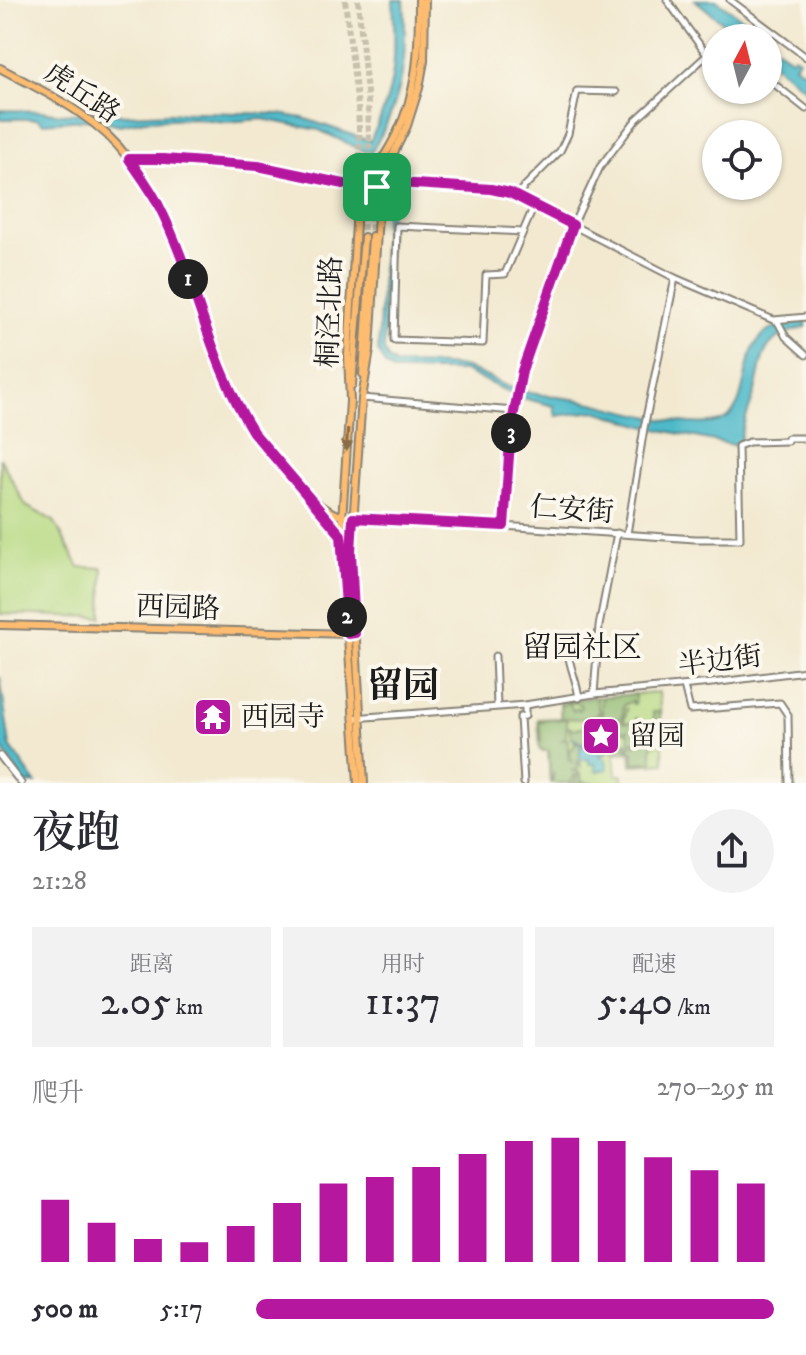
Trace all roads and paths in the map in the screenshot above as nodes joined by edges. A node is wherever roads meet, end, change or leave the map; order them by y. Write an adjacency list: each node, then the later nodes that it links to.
1 (422, 0): 12 (main road, 桐泾北路); 13 (main road, 桐泾北路)
2 (667, 0): 4 (street)
3 (730, 0): 5 (street)
4 (702, 48)
5 (806, 57)
6 (702, 60): 16 (street)
7 (0, 68): 11 (main road, 虎丘路)
8 (782, 90): 10 (street)
9 (616, 92): 14 (street)
10 (806, 109)
11 (129, 159): 13 (street); 26 (main road, 虎丘路)
12 (377, 187): 13 (street); 14 (street); 22 (main road, 桐泾北路)
13 (363, 188): 23 (main road, 桐泾北路)
14 (515, 196): 15 (street)
15 (534, 206): 16 (street); 17 (street)
16 (573, 225): 18 (street); 24 (street)
17 (523, 232): 17 (street)
18 (675, 278): 20 (street); 31 (street)
19 (806, 317): 20 (street)
20 (776, 321): 21 (street)
21 (806, 355)
22 (362, 398): 23 (main road, 桐泾北路); 24 (street); 28 (main road, 桐泾北路)
23 (350, 399): 27 (main road, 桐泾北路, one-way to 27)
24 (514, 411): 29 (street)
25 (806, 438): 31 (street, 仁安街)
26 (304, 492): 27 (main road, 虎丘路); 32 (main road)
27 (341, 518): 28 (main road); 32 (main road, 桐泾北路)
28 (353, 518): 29 (street, 仁安街); 34 (main road, 桐泾北路)
29 (504, 526): 30 (street, 仁安街)
30 (617, 533): 31 (street, 仁安街); 39 (street)
31 (627, 534)
32 (341, 535): 34 (main road, 桐泾北路)
33 (0, 625): 34 (main road, 西园路)
34 (352, 634): 43 (main road, 桐泾北路)
35 (568, 652): 40 (street)
36 (495, 656): 42 (street)
37 (806, 671): 38 (street, 半边街)
38 (684, 686): 39 (street, 半边街); 48 (street)
39 (594, 694): 40 (street, 半边街)
40 (579, 698): 41 (street, 半边街)
41 (525, 705): 42 (street, 半边街); 47 (street)
42 (497, 706): 43 (street, 半边街)
43 (356, 718): 46 (main road, 桐泾北路)
44 (0, 756): 45 (street)
45 (21, 783)
46 (361, 783)
47 (524, 783)
48 (789, 783)

